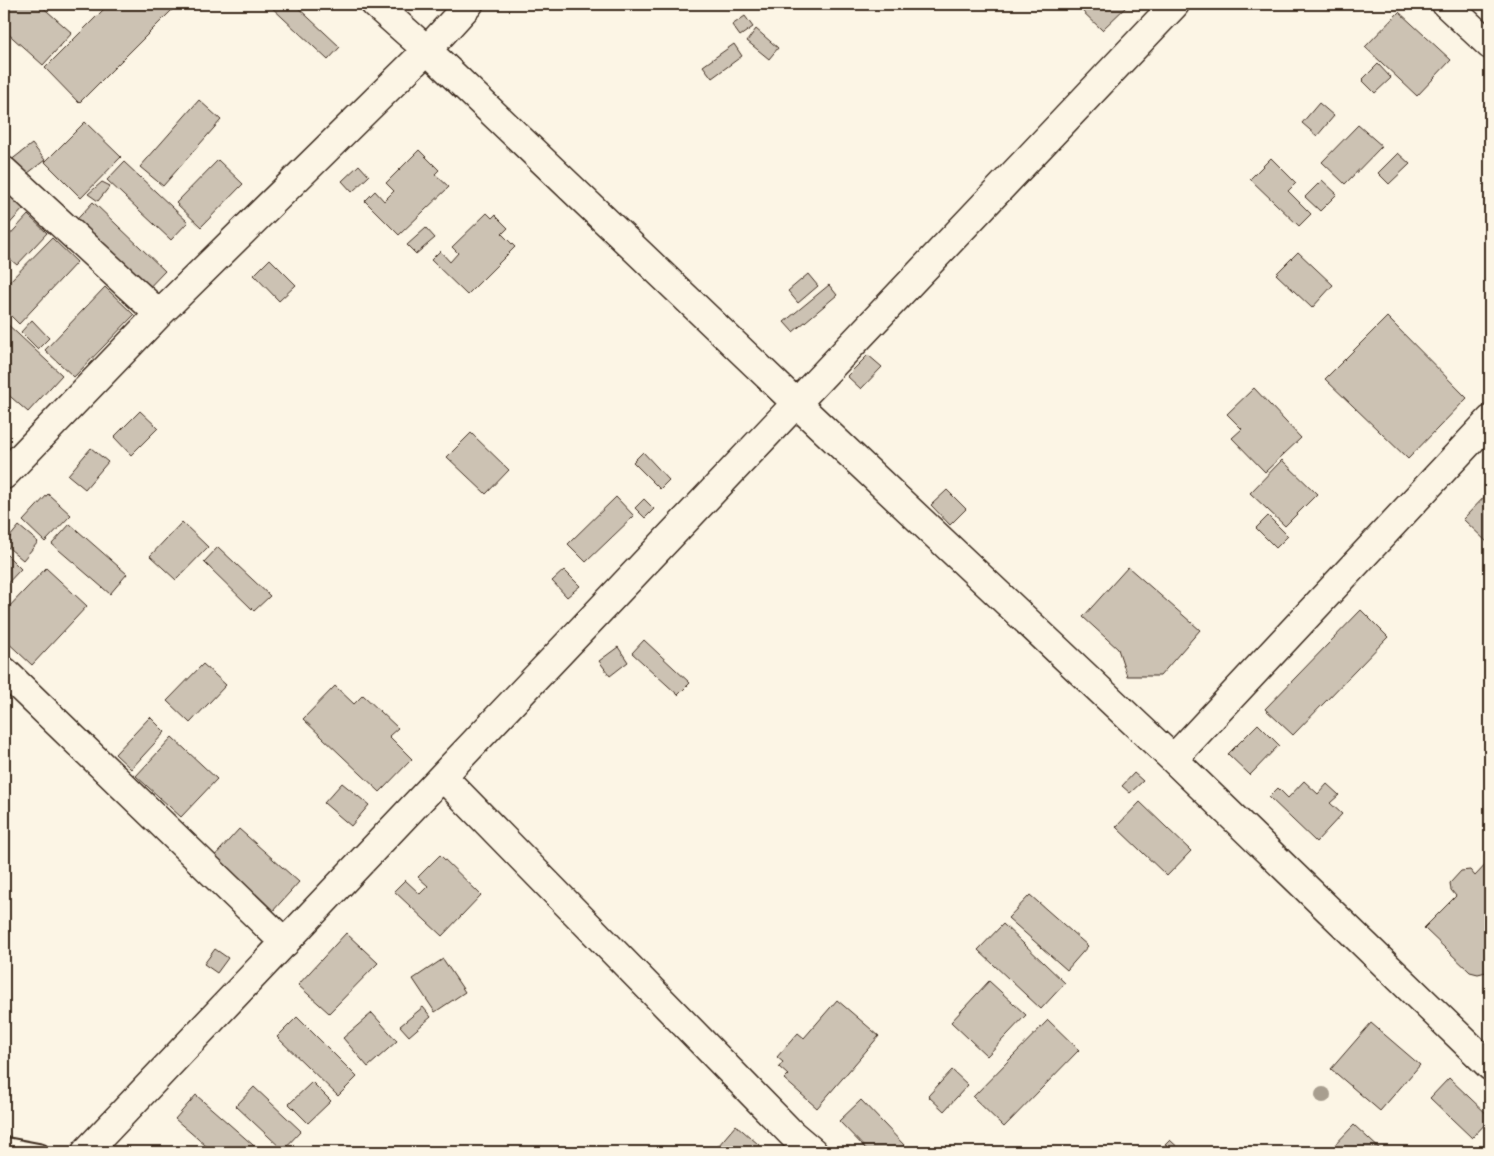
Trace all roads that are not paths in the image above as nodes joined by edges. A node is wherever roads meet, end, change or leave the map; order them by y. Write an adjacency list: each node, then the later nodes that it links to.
1 (375, 4): 6 (street)
2 (469, 4): 6 (street)
3 (1175, 4): 9 (street)
4 (1446, 4): 5 (street)
5 (1490, 45)
6 (426, 50): 8 (street); 9 (street)
7 (4, 171): 8 (street)
8 (159, 314): 11 (street)
9 (796, 403): 13 (street); 14 (street)
10 (1490, 420): 13 (street)
11 (4, 475)
12 (4, 671): 15 (street)
13 (1174, 759): 16 (street)
14 (443, 777): 15 (street); 18 (street)
15 (285, 943): 20 (street)
16 (1490, 1066)
17 (4, 1146): 19 (lane)
18 (794, 1146)
19 (41, 1152)
20 (86, 1152)

